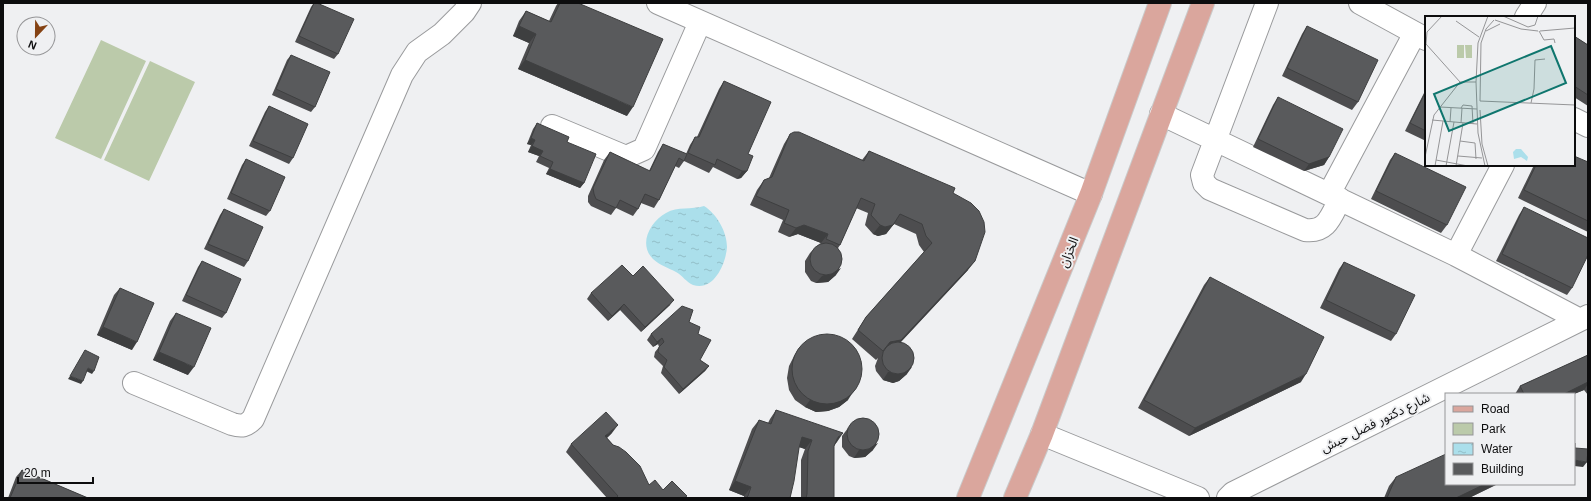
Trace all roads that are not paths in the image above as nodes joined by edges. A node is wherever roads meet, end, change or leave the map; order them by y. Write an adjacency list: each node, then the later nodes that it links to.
1 (470, 3): 22 (street)
2 (658, 3): 10 (street)
3 (1160, 3): 18 (main road, الخزان)
4 (1203, 3): 12 (main road)
5 (1267, 3): 16 (street)
6 (1360, 3): 8 (street)
7 (1535, 3): 9 (street)
8 (1389, 10): 11 (street)
9 (1527, 16)
10 (700, 22): 14 (street); 18 (street)
11 (1421, 36): 19 (street)
12 (1161, 114): 16 (street); 23 (main road)
13 (1575, 120): 15 (street)
14 (552, 126)
15 (1588, 126)
16 (1216, 140): 19 (street); 19 (street)
17 (1501, 166): 20 (street)
18 (1092, 194): 24 (main road, الخزان)
19 (1335, 197): 20 (street)
20 (1456, 254): 21 (street)
21 (1584, 318): 27 (street, شارع دكتور فضل حبش)
22 (134, 383)
23 (1042, 434): 25 (main road); 26 (street)
24 (968, 498)
25 (1014, 498)
26 (1198, 498)
27 (1228, 498)

